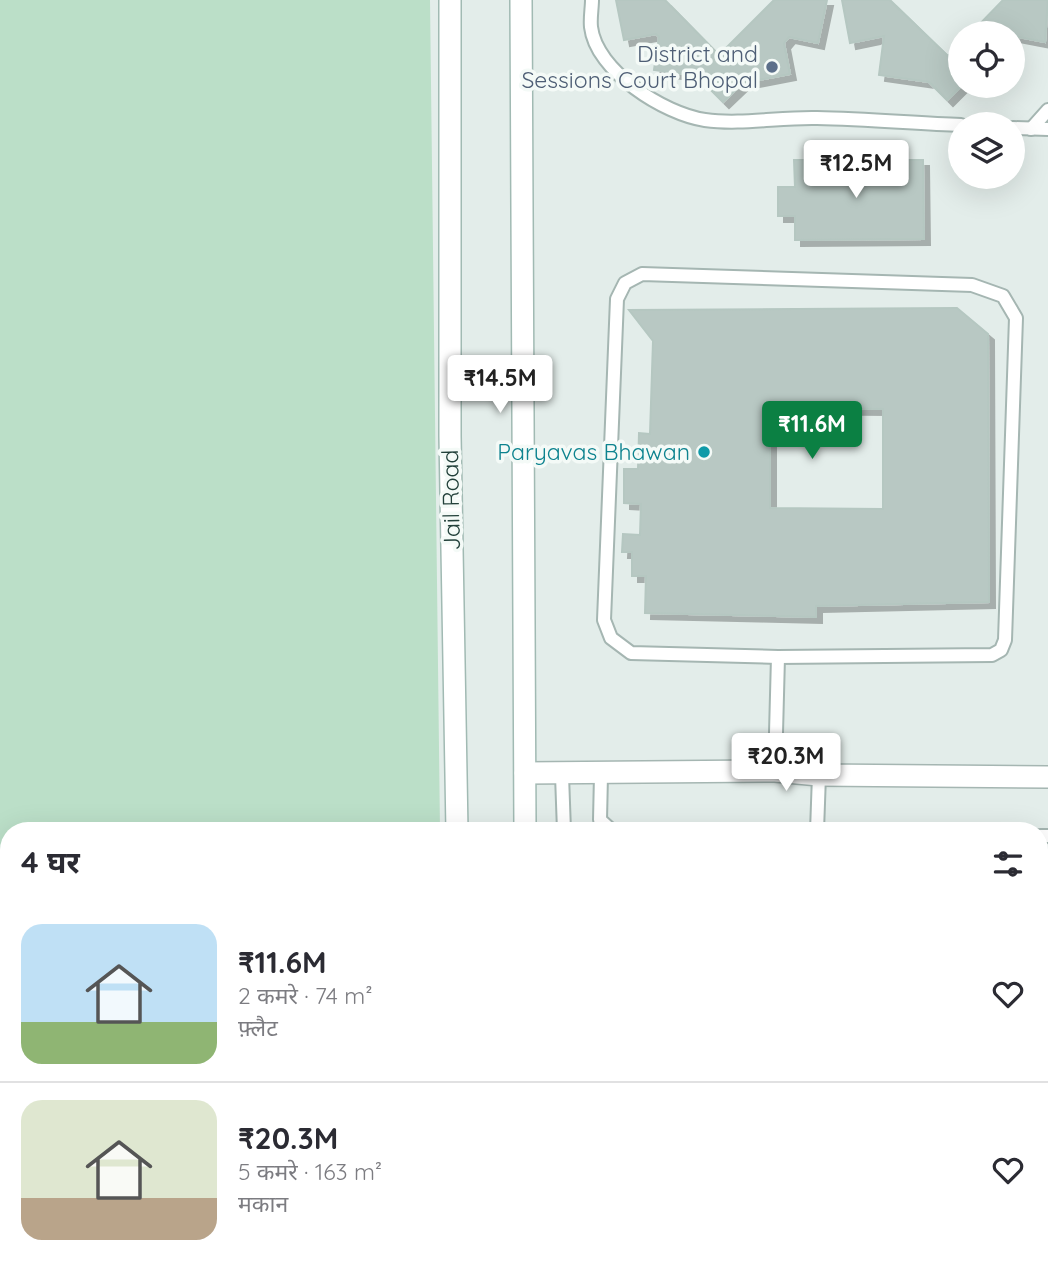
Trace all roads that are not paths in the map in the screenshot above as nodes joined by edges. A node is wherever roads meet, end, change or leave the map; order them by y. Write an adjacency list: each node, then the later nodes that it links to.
1 (450, 0): 16 (main road, Jail Road)
2 (521, 0): 11 (main road)
3 (592, 0): 5 (lane)
4 (1048, 110): 7 (lane)
5 (948, 124)
6 (1025, 129): 7 (lane)
7 (1031, 129): 8 (lane)
8 (1048, 129)
9 (778, 657): 9 (lane); 10 (lane)
10 (775, 771): 13 (main road); 14 (main road)
11 (525, 773): 12 (main road); 17 (main road)
12 (562, 775): 13 (main road); 18 (lane)
13 (601, 775): 19 (lane)
14 (819, 775): 15 (main road); 20 (lane)
15 (1048, 777)
16 (457, 822)
17 (524, 822)
18 (564, 822)
19 (602, 822)
20 (817, 822)

